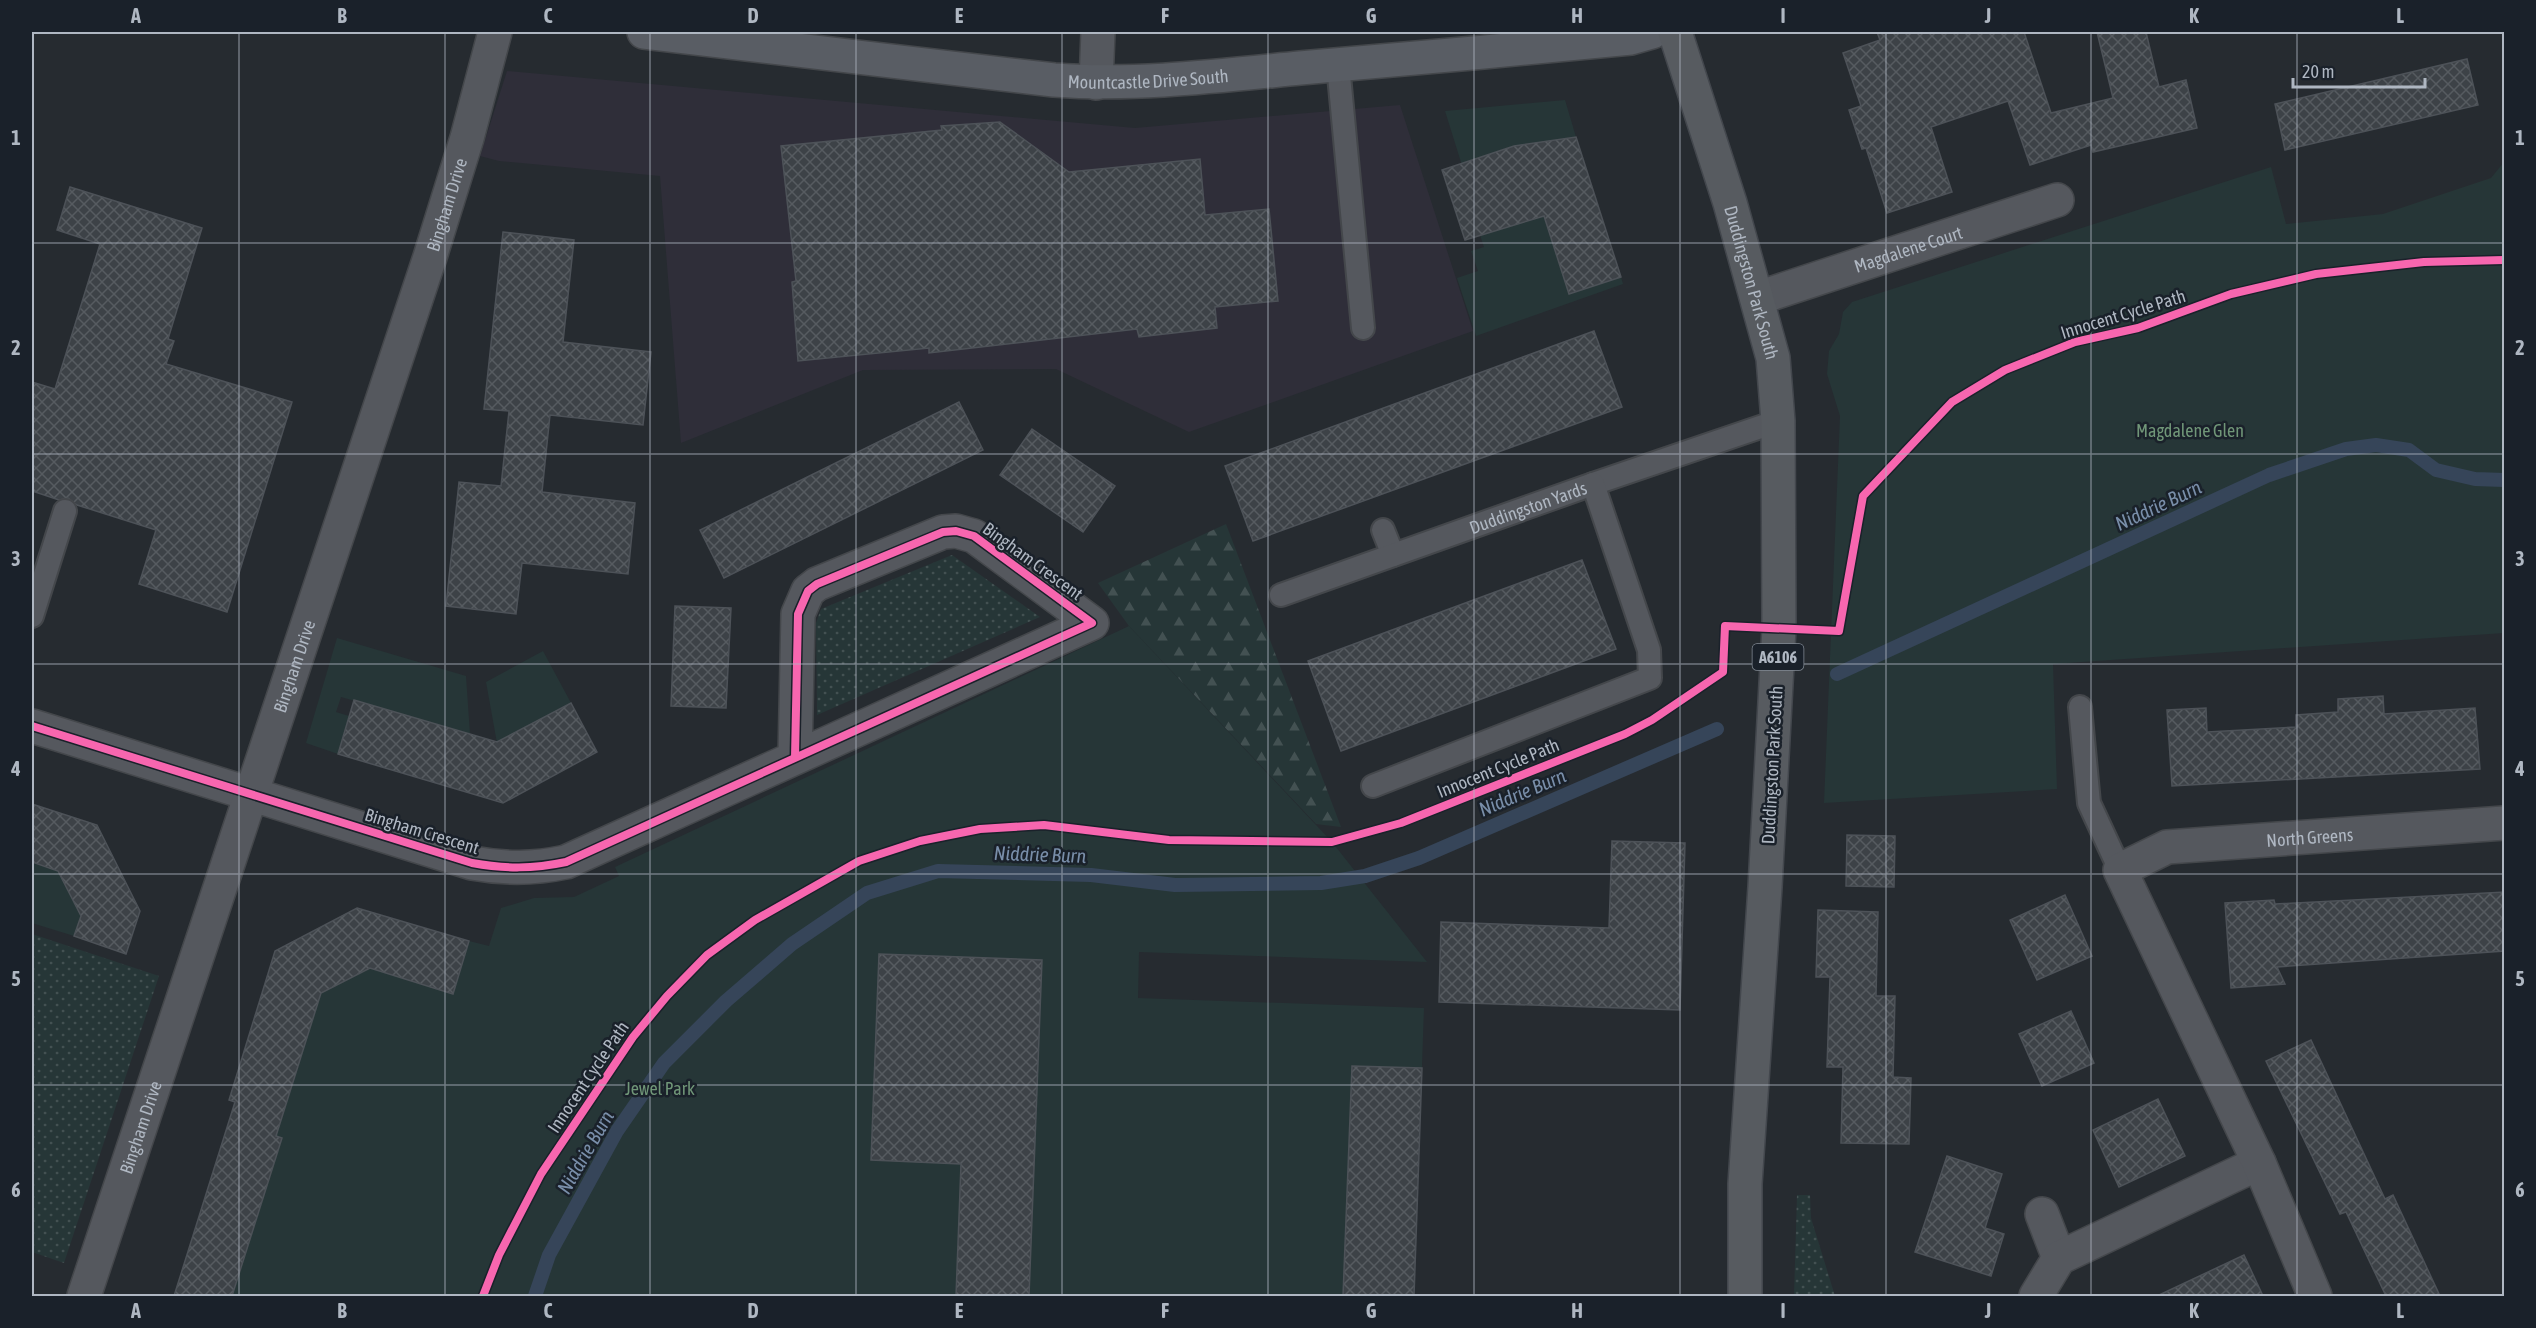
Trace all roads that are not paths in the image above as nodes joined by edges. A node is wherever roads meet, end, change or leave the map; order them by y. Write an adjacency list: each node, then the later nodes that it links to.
1 (495, 32): 22 (street, Bingham Drive)
2 (645, 32): 7 (street, Mountcastle Drive South)
3 (1098, 32): 7 (street)
4 (1652, 32): 6 (street, Mountcastle Drive South)
5 (1675, 32): 9 (main road, Duddingston Park South / A6106)
6 (1338, 65): 7 (street, Mountcastle Drive South); 10 (lane)
7 (1096, 82)
8 (2057, 200): 9 (street, Magdalene Court)
9 (1758, 298): 11 (main road, Duddingston Park South / A6106)
10 (1363, 328)
11 (1778, 421): 12 (lane, Duddingston Yards); 29 (main road, Duddingston Park South / A6106)
12 (1593, 483): 15 (lane, Duddingston Yards); 21 (lane)
13 (64, 511): 17 (lane)
14 (1383, 530): 15 (lane)
15 (1393, 555): 16 (lane, Duddingston Yards)
16 (1281, 596)
17 (32, 616)
18 (2080, 707): 24 (lane)
19 (32, 726): 22 (street, Bingham Crescent)
20 (795, 757): 20 (street, Bingham Crescent); 22 (street, Bingham Crescent)
21 (1373, 786)
22 (250, 795): 28 (street, Bingham Drive)
23 (2505, 823): 24 (street, North Greens)
24 (2120, 870): 25 (street)
25 (2259, 1163): 27 (street); 31 (street)
26 (2042, 1214): 27 (street)
27 (2059, 1258): 30 (street)
28 (84, 1296)
29 (1745, 1296)
30 (2036, 1296)
31 (2315, 1296)

